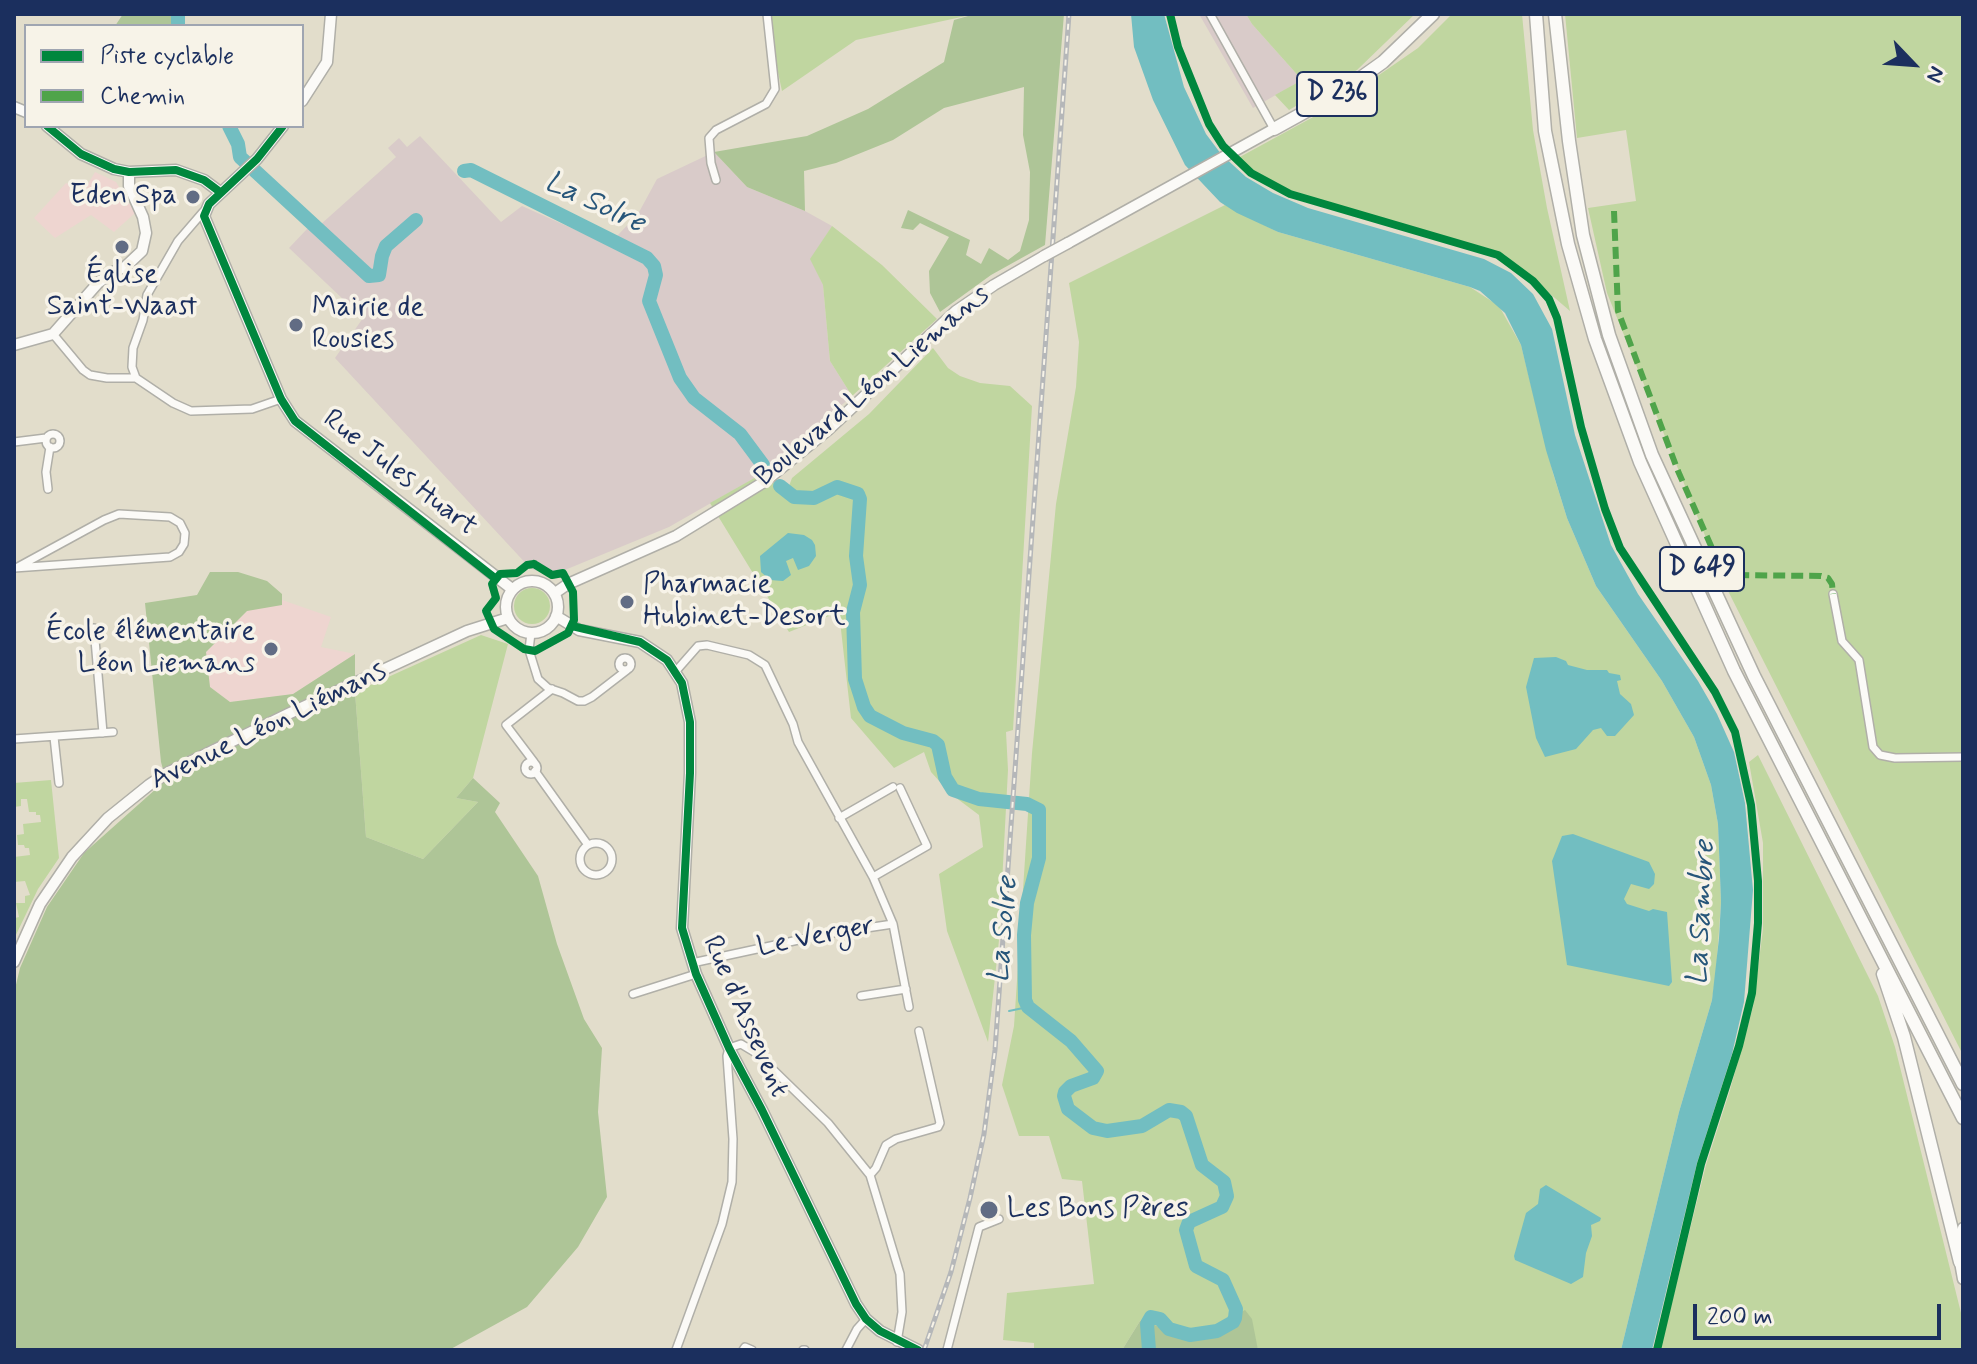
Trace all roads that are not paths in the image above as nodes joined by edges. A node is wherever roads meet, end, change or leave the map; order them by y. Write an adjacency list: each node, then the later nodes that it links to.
1 (331, 14): 7 (street)
2 (767, 14): 12 (street)
3 (1210, 14): 10 (street)
4 (1433, 14): 10 (highway, Boulevard Léon Liemans / D 236)
5 (1536, 14): 44 (highway, D 649)
6 (1555, 14): 54 (highway, D 649)
7 (304, 98)
8 (50, 128): 11 (street)
9 (282, 128): 13 (street)
10 (1274, 129): 25 (street, Boulevard Léon Liemans / D 236, bridge)
11 (129, 172): 13 (street); 15 (street)
12 (716, 180)
13 (220, 192): 14 (street)
14 (205, 210): 17 (street); 18 (street, Rue Jules Huart)
15 (53, 334): 16 (street); 17 (street)
16 (14, 345)
17 (136, 378): 18 (street)
18 (281, 399): 24 (street, Rue Jules Huart)
19 (46, 438): 20 (street); 21 (street); 21 (street)
20 (14, 442)
21 (50, 447): 22 (street)
22 (48, 489)
23 (15, 568): 23 (street)
24 (512, 589): 25 (street); 28 (street)
25 (555, 593): 27 (street)
26 (1833, 594): 38 (street)
27 (556, 616): 30 (street); 32 (street)
28 (508, 618): 30 (street); 45 (street, Avenue Léon Liémans)
29 (94, 628): 35 (street)
30 (531, 633): 33 (street)
31 (627, 670): 33 (street)
32 (676, 671): 40 (street, Le Verger); 47 (street, Rue d'Assevent)
33 (552, 689): 41 (street)
34 (113, 732): 35 (street)
35 (103, 733): 36 (street)
36 (54, 737): 37 (street); 39 (street)
37 (14, 739)
38 (1963, 757)
39 (59, 783)
40 (839, 818): 42 (street, Le Verger); 42 (street, Le Verger)
41 (588, 845): 41 (street)
42 (873, 877): 43 (street, Le Verger)
43 (893, 924): 47 (street, Le Verger); 48 (street, Le Verger)
44 (1867, 929): 55 (highway, D 649); 59 (highway)
45 (18, 947): 46 (street, Avenue Léon Liémans)
46 (14, 962)
47 (694, 968): 49 (street, Le Verger); 53 (street, Rue d'Assevent)
48 (906, 989): 50 (street); 51 (street, Le Verger)
49 (633, 994)
50 (861, 996)
51 (909, 1007)
52 (919, 1031): 56 (street)
53 (729, 1048): 56 (street); 61 (street, Rue d'Assevent); 64 (street)
54 (1963, 1084)
55 (1963, 1118)
56 (870, 1175): 62 (street)
57 (999, 1219): 68 (street)
58 (1963, 1228): 59 (street)
59 (1960, 1262): 60 (street)
60 (1963, 1279)
61 (866, 1319): 62 (street, Rue d'Assevent); 67 (street)
62 (897, 1342): 63 (street, Rue d'Assevent)
63 (916, 1349)
64 (676, 1350)
65 (743, 1350): 66 (street)
66 (752, 1350)
67 (846, 1350)
68 (947, 1350)

